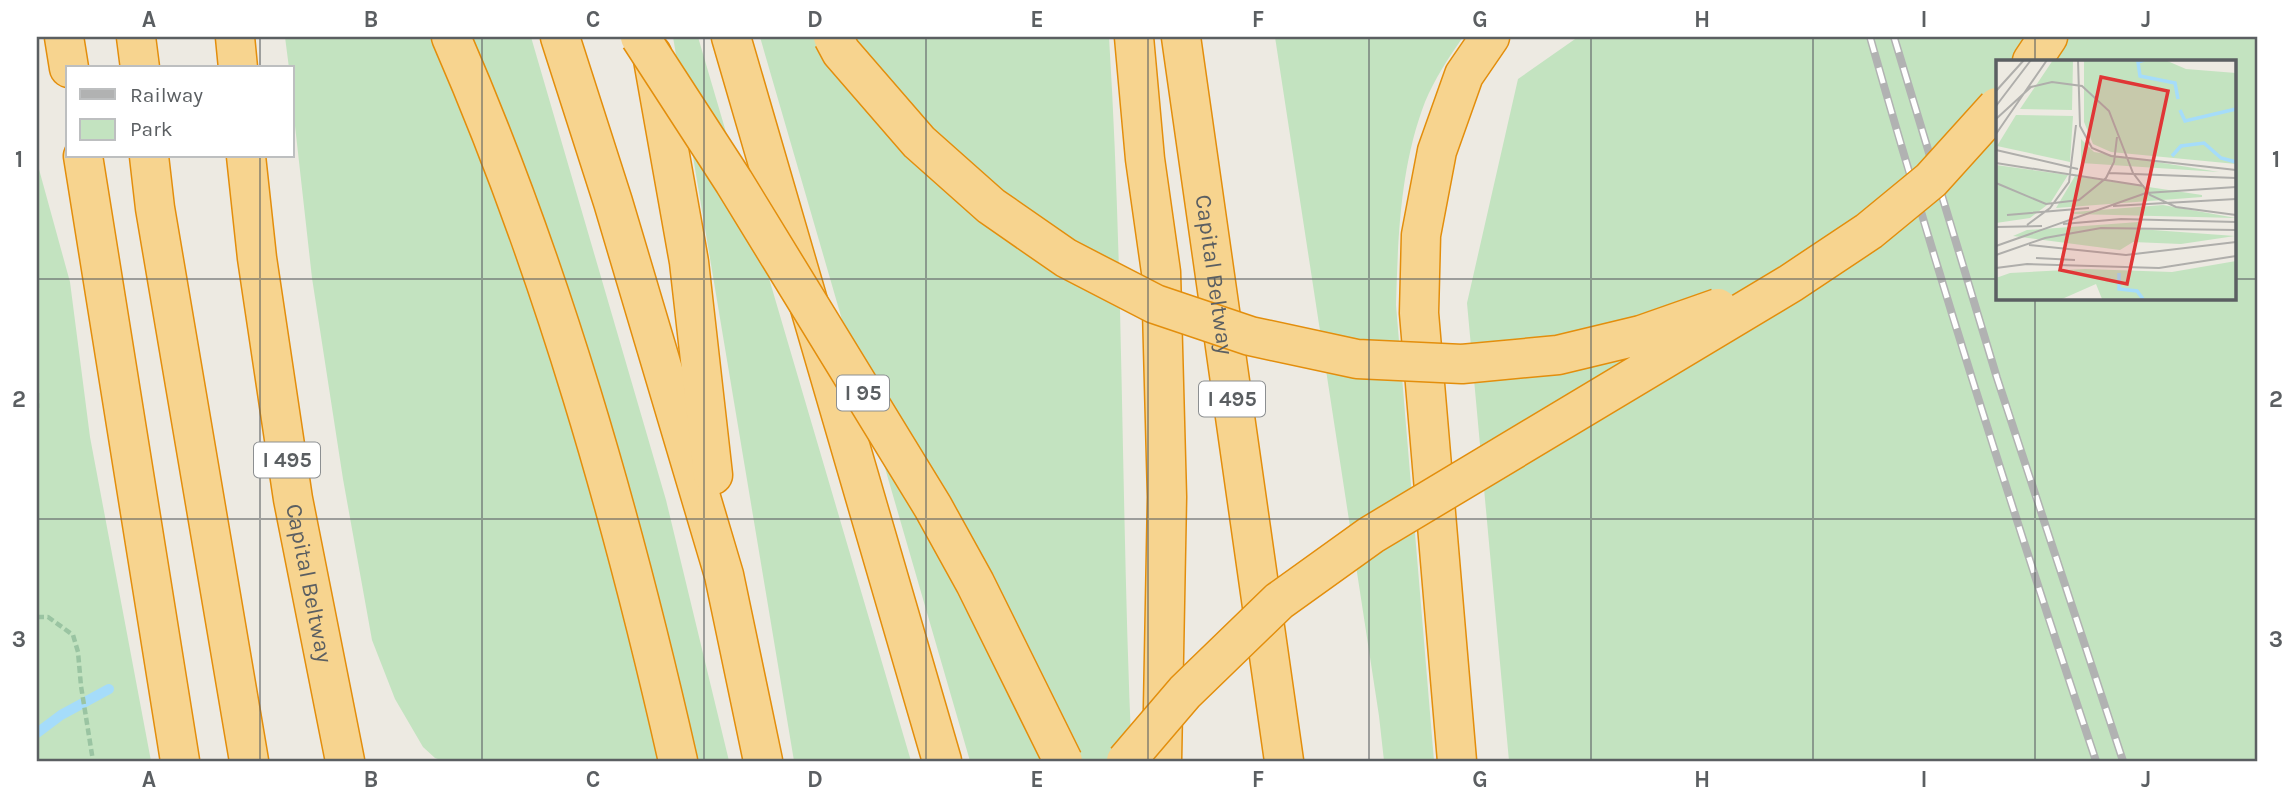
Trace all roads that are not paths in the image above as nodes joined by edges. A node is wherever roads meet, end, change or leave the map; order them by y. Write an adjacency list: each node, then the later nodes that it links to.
1 (64, 37): 15 (highway)
2 (136, 37): 16 (highway)
3 (235, 37): 17 (highway)
4 (451, 37): 27 (highway)
5 (560, 37): 23 (highway)
6 (640, 37): 30 (highway, I 95, bridge)
7 (649, 37): 23 (highway)
8 (731, 37): 29 (highway)
9 (832, 37): 22 (highway, bridge)
10 (1134, 37): 32 (highway)
11 (1181, 37): 33 (highway, Capital Beltway / I 495)
12 (1490, 37): 34 (highway)
13 (2048, 37): 14 (highway)
14 (2033, 60)
15 (69, 66)
16 (139, 66)
17 (238, 66)
18 (1996, 108): 22 (highway, bridge)
19 (83, 158): 24 (highway)
20 (149, 158): 25 (highway)
21 (246, 158): 26 (highway, Capital Beltway / I 495)
22 (1791, 283): 31 (highway, bridge)
23 (724, 575): 28 (highway)
24 (180, 761)
25 (249, 761)
26 (345, 761)
27 (678, 761)
28 (763, 761)
29 (942, 761)
30 (1063, 761)
31 (1126, 761)
32 (1163, 761)
33 (1284, 761)
34 (1457, 761)

